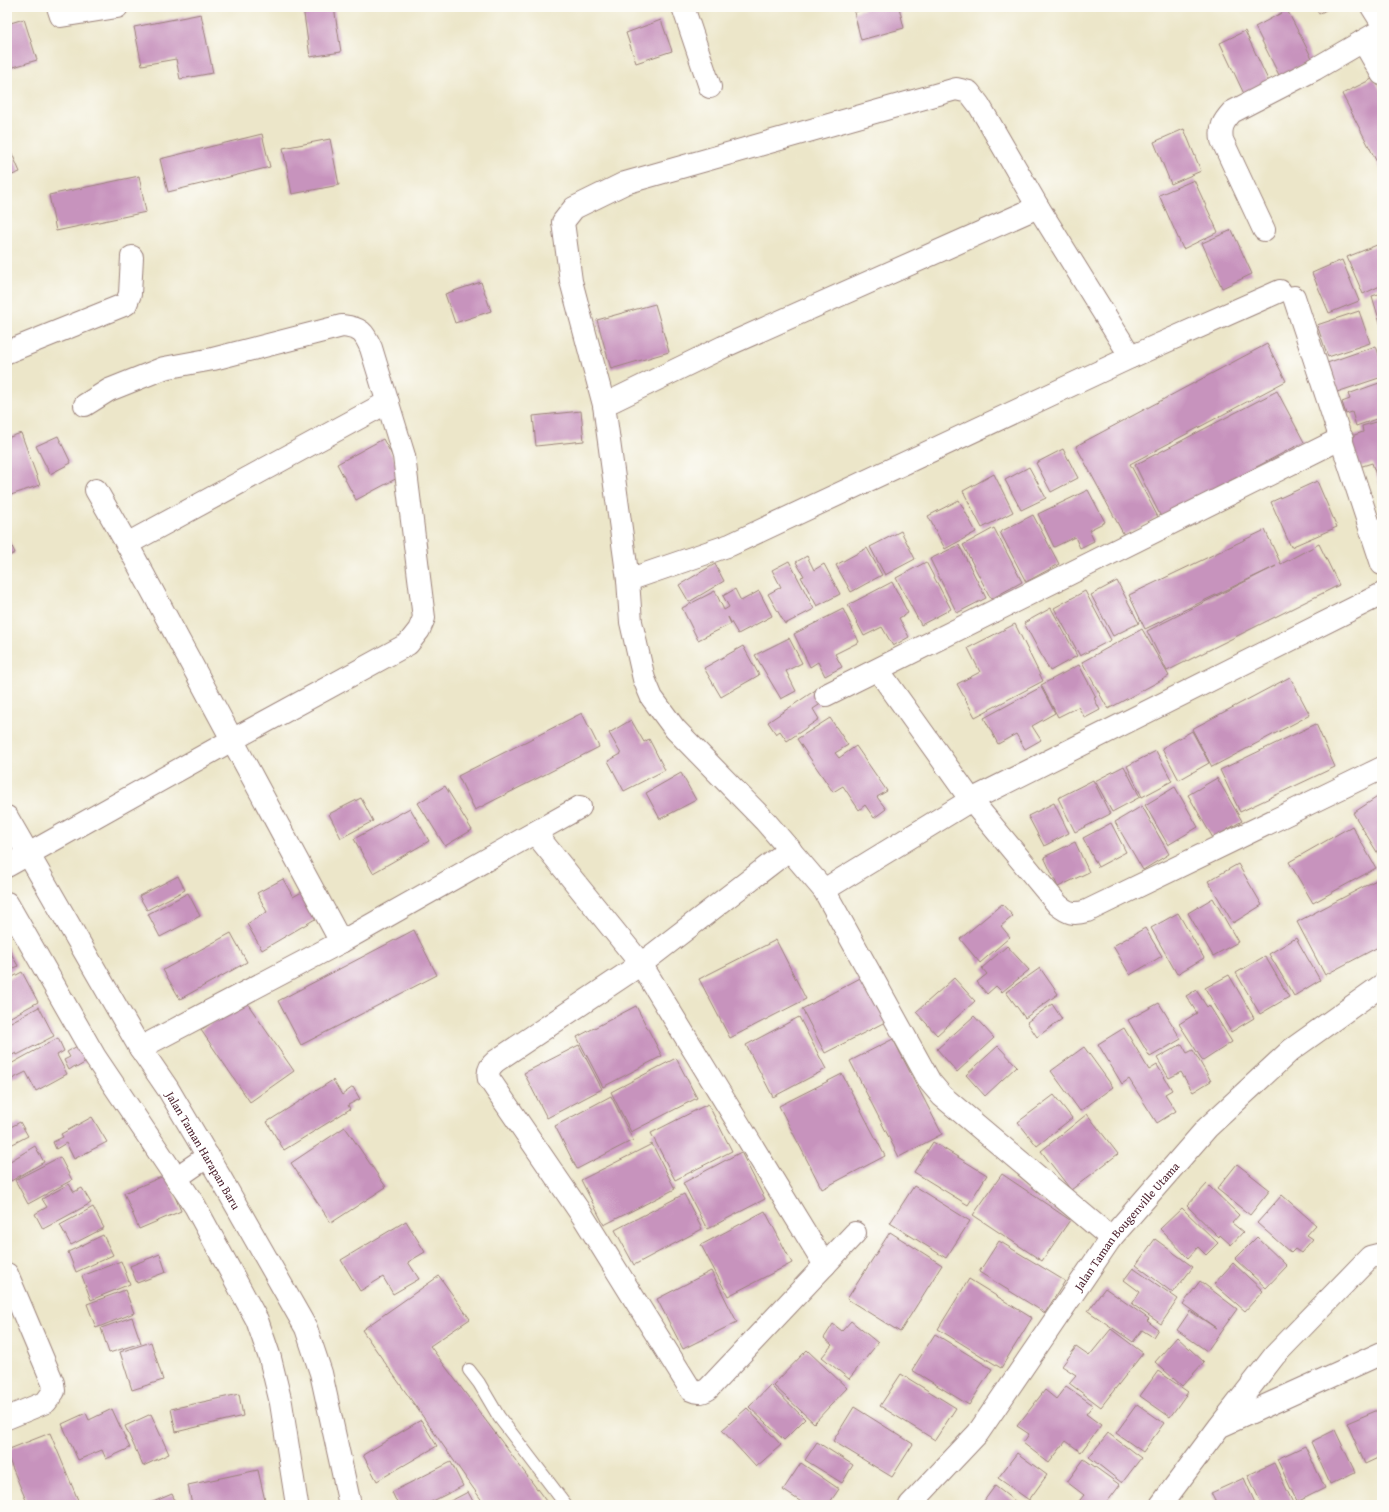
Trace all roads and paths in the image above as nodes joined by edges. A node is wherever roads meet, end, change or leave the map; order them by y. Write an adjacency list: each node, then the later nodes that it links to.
1 (58, 7): 2 (street)
2 (117, 7)
3 (682, 7): 9 (street)
4 (1372, 7): 5 (street)
5 (1382, 23)
6 (1382, 30): 7 (street)
7 (1363, 41): 8 (street); 11 (street)
8 (1382, 74)
9 (710, 87)
10 (1038, 207): 14 (street); 17 (street); 17 (street)
11 (1264, 230)
12 (132, 258): 13 (street)
13 (7, 352)
14 (1131, 357): 18 (street); 22 (street)
15 (388, 402): 16 (street); 20 (street); 26 (street)
16 (85, 405)
17 (604, 405): 22 (street)
18 (1342, 438): 21 (street); 24 (street)
19 (96, 490): 20 (street)
20 (127, 544): 26 (street)
21 (1382, 564)
22 (628, 580): 32 (street)
23 (1382, 594): 28 (street)
24 (878, 670): 25 (street); 28 (street)
25 (826, 695)
26 (232, 740): 33 (street); 37 (street)
27 (1382, 768): 28 (street)
28 (970, 800): 35 (street)
29 (580, 807): 31 (street)
30 (7, 817): 33 (street, Jalan Taman Harapan Baru)
31 (535, 833): 37 (street); 38 (street)
32 (790, 849): 35 (street); 38 (street)
33 (30, 855): 34 (street); 40 (street, Jalan Taman Harapan Baru)
34 (7, 866)
35 (824, 890): 44 (street)
36 (7, 903): 42 (street)
37 (341, 942): 40 (street)
38 (641, 964): 46 (street); 46 (street)
39 (1382, 985): 44 (street, Jalan Taman Bougenville Utama)
40 (140, 1048): 41 (street, Jalan Taman Harapan Baru)
41 (208, 1156): 42 (street); 53 (street, Jalan Taman Harapan Baru)
42 (176, 1178): 52 (street)
43 (855, 1233): 46 (street)
44 (1111, 1238): 55 (street, Jalan Taman Bougenville Utama)
45 (1382, 1254): 51 (street)
46 (825, 1265)
47 (7, 1274): 50 (street)
48 (1382, 1352): 51 (street)
49 (469, 1370): 54 (lane)
50 (7, 1418)
51 (1219, 1427): 56 (street)
52 (297, 1505)
53 (350, 1505)
54 (566, 1505)
55 (910, 1505)
56 (1161, 1505)

